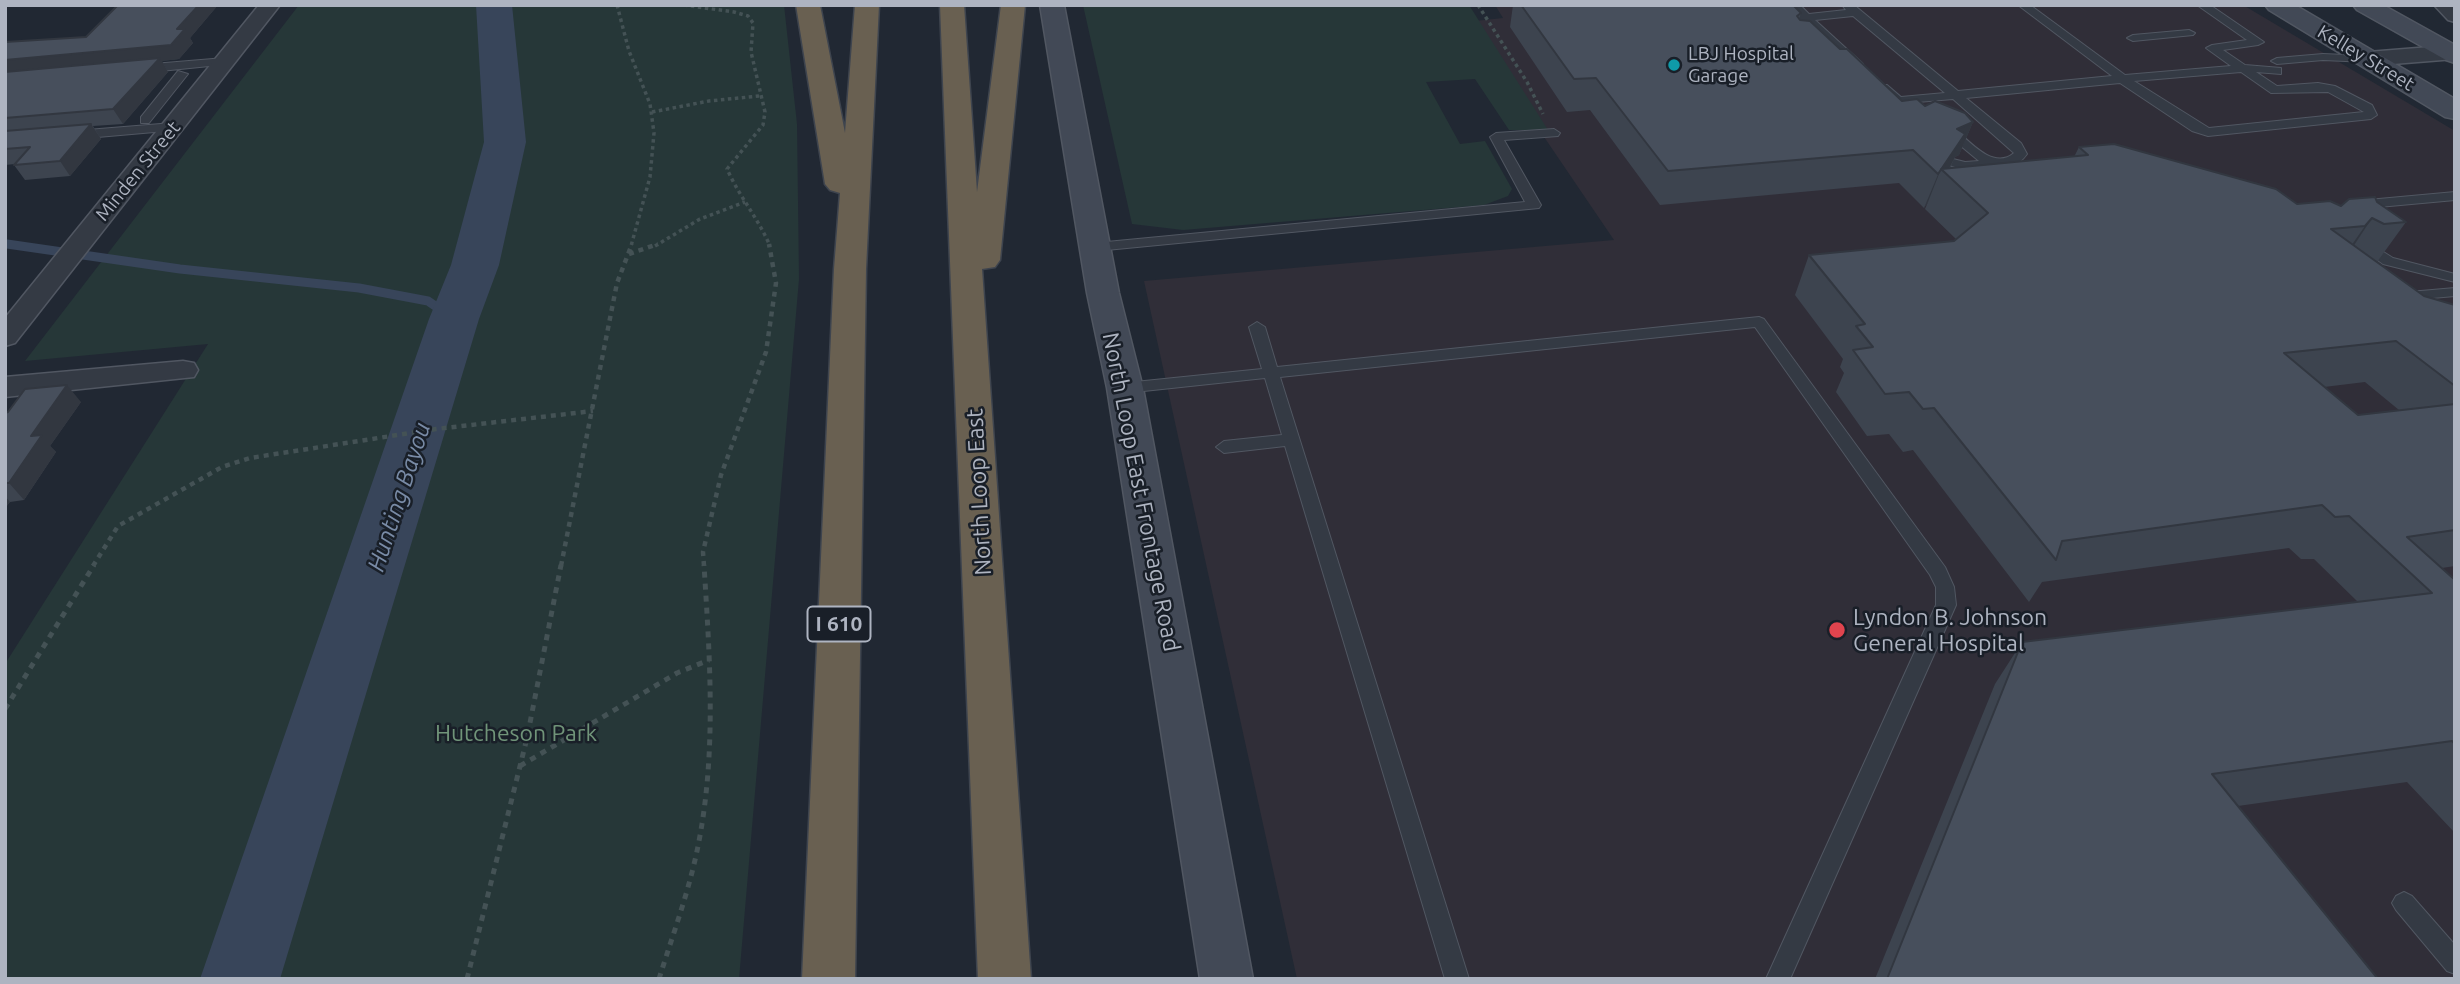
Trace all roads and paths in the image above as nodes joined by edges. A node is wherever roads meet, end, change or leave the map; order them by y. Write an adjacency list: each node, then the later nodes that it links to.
1 (270, 5): 29 (street, Minden Street)
2 (617, 5): 38 (path)
3 (684, 5): 34 (path)
4 (808, 5): 50 (highway)
5 (867, 5): 50 (highway, I 610)
6 (952, 5): 56 (highway, North Loop East)
7 (1013, 5): 56 (highway)
8 (1052, 5): 48 (main road, North Loop East Frontage Road)
9 (1478, 5): 40 (path)
10 (1793, 5): 18 (lane)
11 (2023, 5): 31 (lane)
12 (2202, 5): 26 (lane)
13 (2277, 5): 25 (main road, Kelley Street)
14 (2365, 5): 24 (main road, Kelley Street)
15 (2444, 5): 17 (street)
16 (1852, 9): 18 (lane); 33 (lane)
17 (2455, 16)
18 (1807, 18): 19 (lane); 22 (lane)
19 (1781, 20)
20 (2189, 33): 21 (lane)
21 (2133, 38)
22 (1837, 45): 23 (lane); 30 (lane)
23 (1823, 46)
24 (2453, 53): 25 (street)
25 (2360, 59): 26 (lane); 27 (lane); 37 (main road, Kelley Street)
26 (2254, 66): 31 (lane); 31 (lane)
27 (2291, 69)
28 (124, 71): 29 (lane)
29 (218, 71): 35 (street, Minden Street); 35 (lane)
30 (1867, 73)
31 (2124, 80): 33 (lane)
32 (1877, 82): 36 (lane)
33 (1956, 95): 36 (lane); 43 (lane)
34 (760, 96): 38 (path); 45 (path)
35 (191, 105): 39 (street, Minden Street)
36 (1924, 108): 43 (lane)
37 (2455, 111)
38 (652, 112): 49 (path)
39 (173, 127): 41 (lane); 55 (street, Minden Street)
40 (1554, 133): 48 (lane)
41 (58, 136)
42 (1953, 163): 43 (lane)
43 (1996, 163)
44 (2455, 196): 46 (lane)
45 (745, 202): 49 (path); 64 (path)
46 (2391, 202): 47 (lane); 51 (lane)
47 (2340, 207)
48 (1096, 247): 60 (main road, North Loop East Frontage Road)
49 (629, 254): 61 (path)
50 (850, 269): 71 (highway, I 610)
51 (2455, 278)
52 (2378, 290): 53 (lane)
53 (2455, 292)
54 (1256, 327): 58 (lane)
55 (5, 337)
56 (972, 366): 72 (highway, North Loop East)
57 (183, 370): 59 (street)
58 (1269, 373): 60 (lane); 62 (lane); 75 (lane)
59 (5, 387)
60 (1125, 388): 73 (main road, North Loop East Frontage Road)
61 (593, 411): 65 (path); 66 (path)
62 (1290, 440): 63 (lane); 74 (lane)
63 (1224, 447)
64 (709, 660): 66 (path); 70 (path)
65 (5, 709)
66 (520, 766): 69 (path)
67 (2403, 903): 68 (lane)
68 (2455, 963)
69 (467, 979)
70 (659, 979)
71 (828, 979)
72 (1004, 979)
73 (1227, 979)
74 (1457, 979)
75 (1778, 979)

